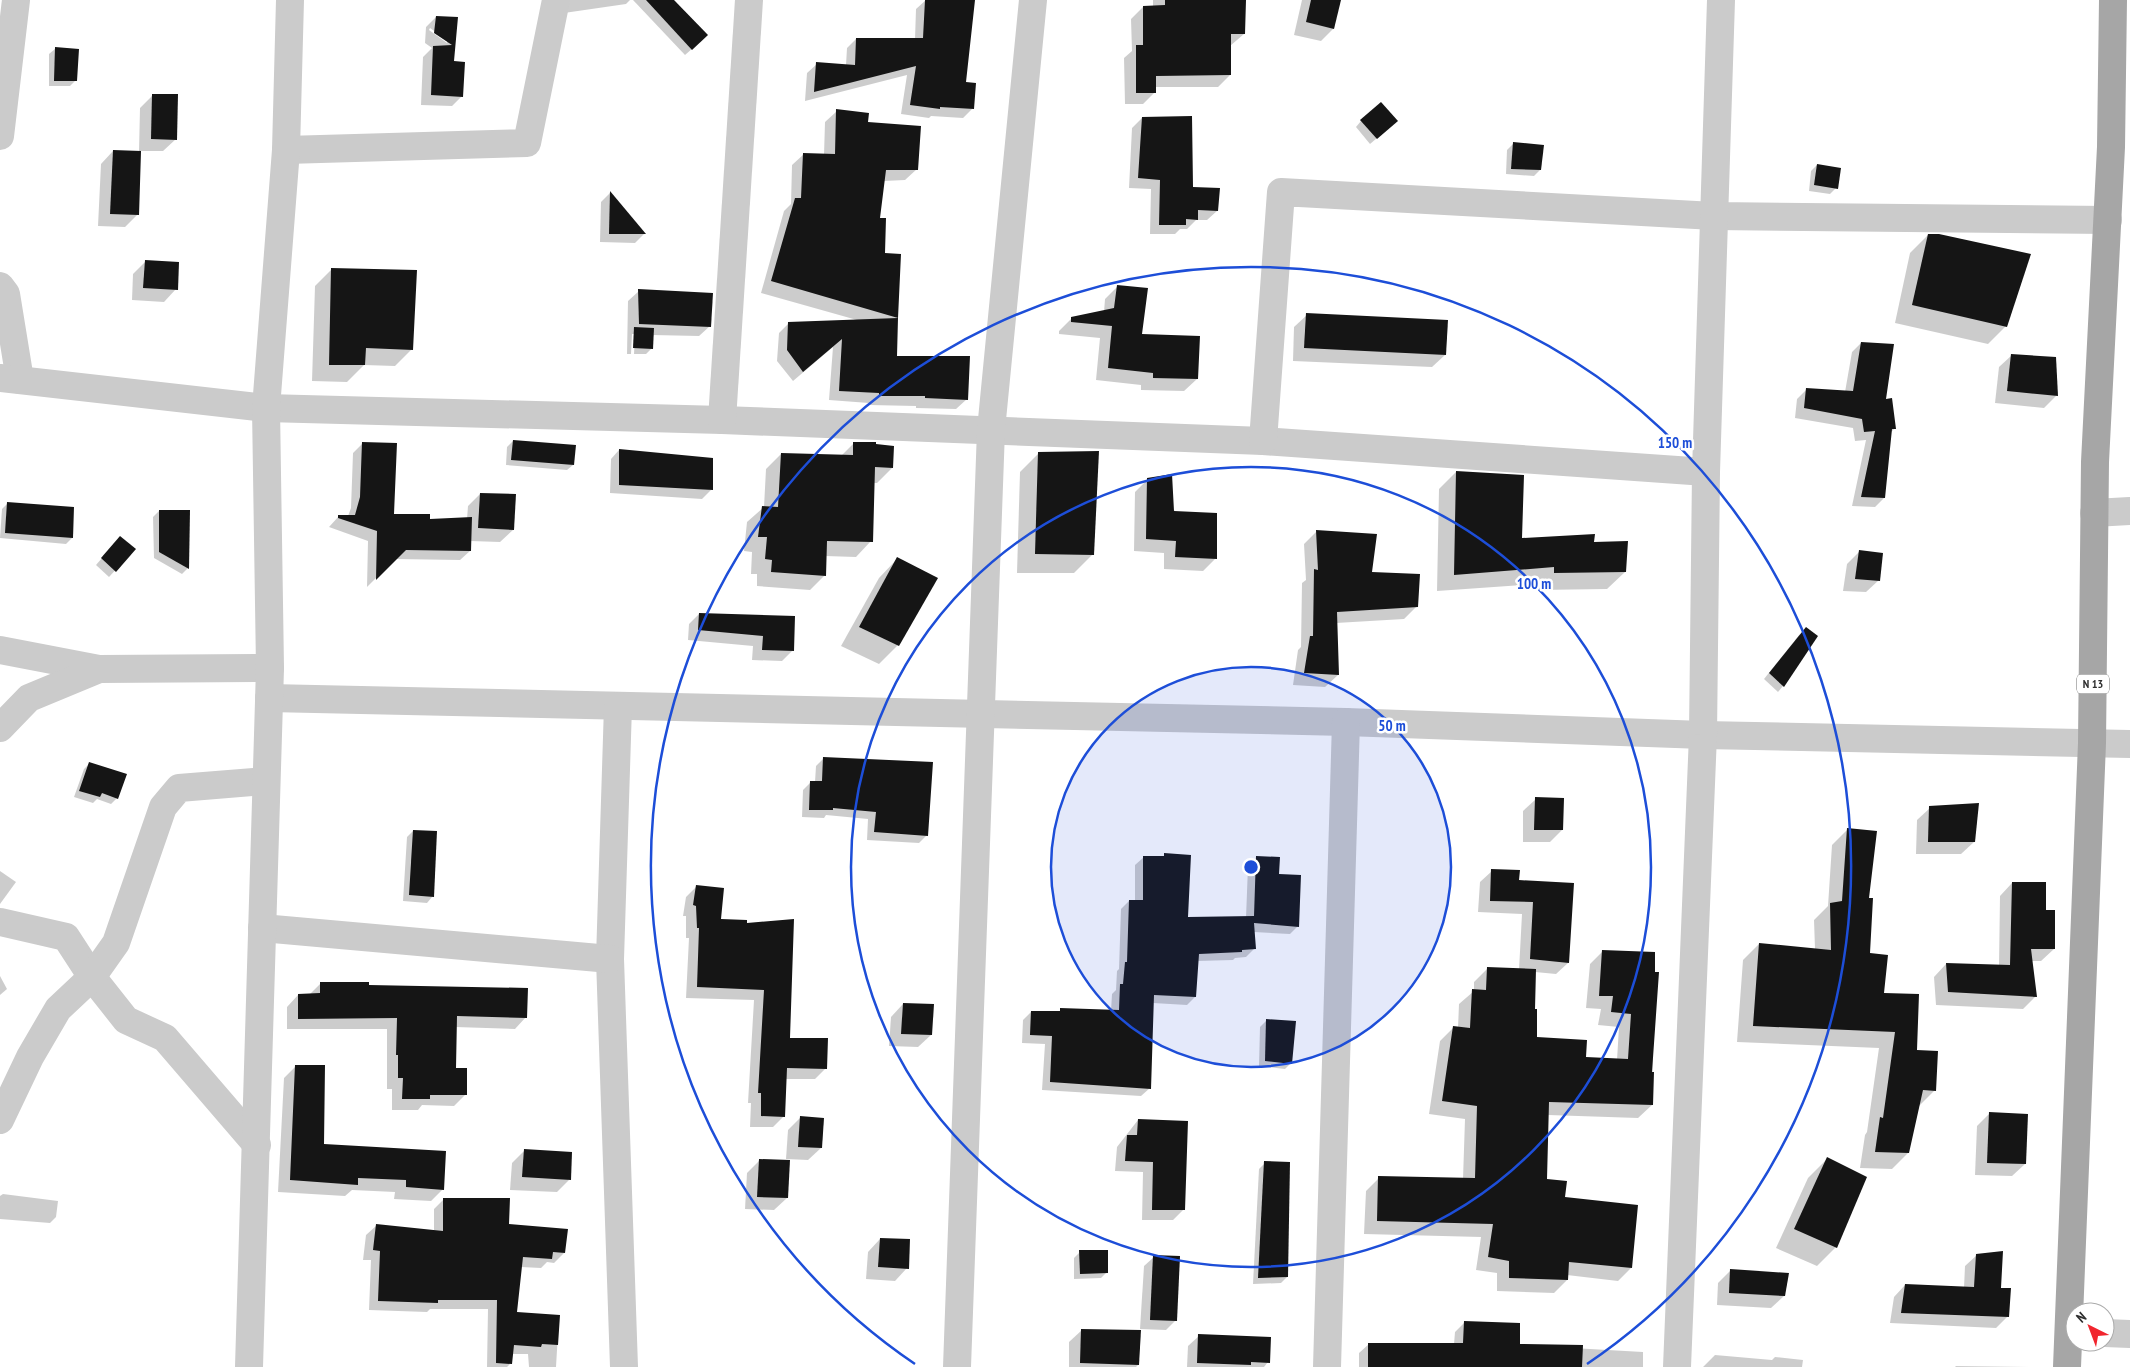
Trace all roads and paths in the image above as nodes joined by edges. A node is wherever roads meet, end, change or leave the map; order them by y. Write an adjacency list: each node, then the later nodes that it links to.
1 (16, 0): 8 (street)
2 (290, 0): 10 (street)
3 (556, 0): 10 (street)
4 (749, 0): 16 (street)
5 (1033, 0): 17 (street)
6 (1721, 0): 11 (street)
7 (2112, 0): 12 (main road, N 13)
8 (5, 41): 9 (street)
9 (0, 136)
10 (286, 150): 15 (street)
11 (1714, 216): 12 (street); 18 (street); 19 (street)
12 (2108, 220): 21 (main road, N 13)
13 (0, 286): 14 (street)
14 (10, 379): 15 (street)
15 (266, 408): 16 (street); 23 (street)
16 (722, 420): 17 (street)
17 (991, 430): 18 (street); 27 (street)
18 (1263, 441): 19 (street)
19 (1706, 472): 30 (street)
20 (2130, 511): 21 (street)
21 (2094, 513): 31 (main road, N 13)
22 (0, 650): 24 (street)
23 (270, 668): 24 (street); 25 (street)
24 (99, 669): 29 (street)
25 (269, 698): 26 (street); 33 (street)
26 (618, 706): 27 (street); 36 (street)
27 (981, 714): 28 (street); 46 (street)
28 (1346, 722): 30 (street); 47 (street)
29 (0, 728)
30 (1703, 735): 31 (street); 48 (street)
31 (2092, 743): 32 (street); 40 (main road, N 13)
32 (2130, 744)
33 (266, 781): 35 (street); 37 (street)
34 (0, 922): 37 (street)
35 (262, 928): 36 (street); 39 (street)
36 (610, 959): 45 (street)
37 (92, 977): 38 (street); 39 (street)
38 (0, 1120)
39 (257, 1145): 44 (street)
40 (2072, 1302)
41 (2115, 1333): 42 (street)
42 (2130, 1334)
43 (2069, 1352): 49 (main road, N 13)
44 (249, 1367)
45 (624, 1367)
46 (957, 1367)
47 (1327, 1367)
48 (1677, 1367)
49 (2067, 1367)

